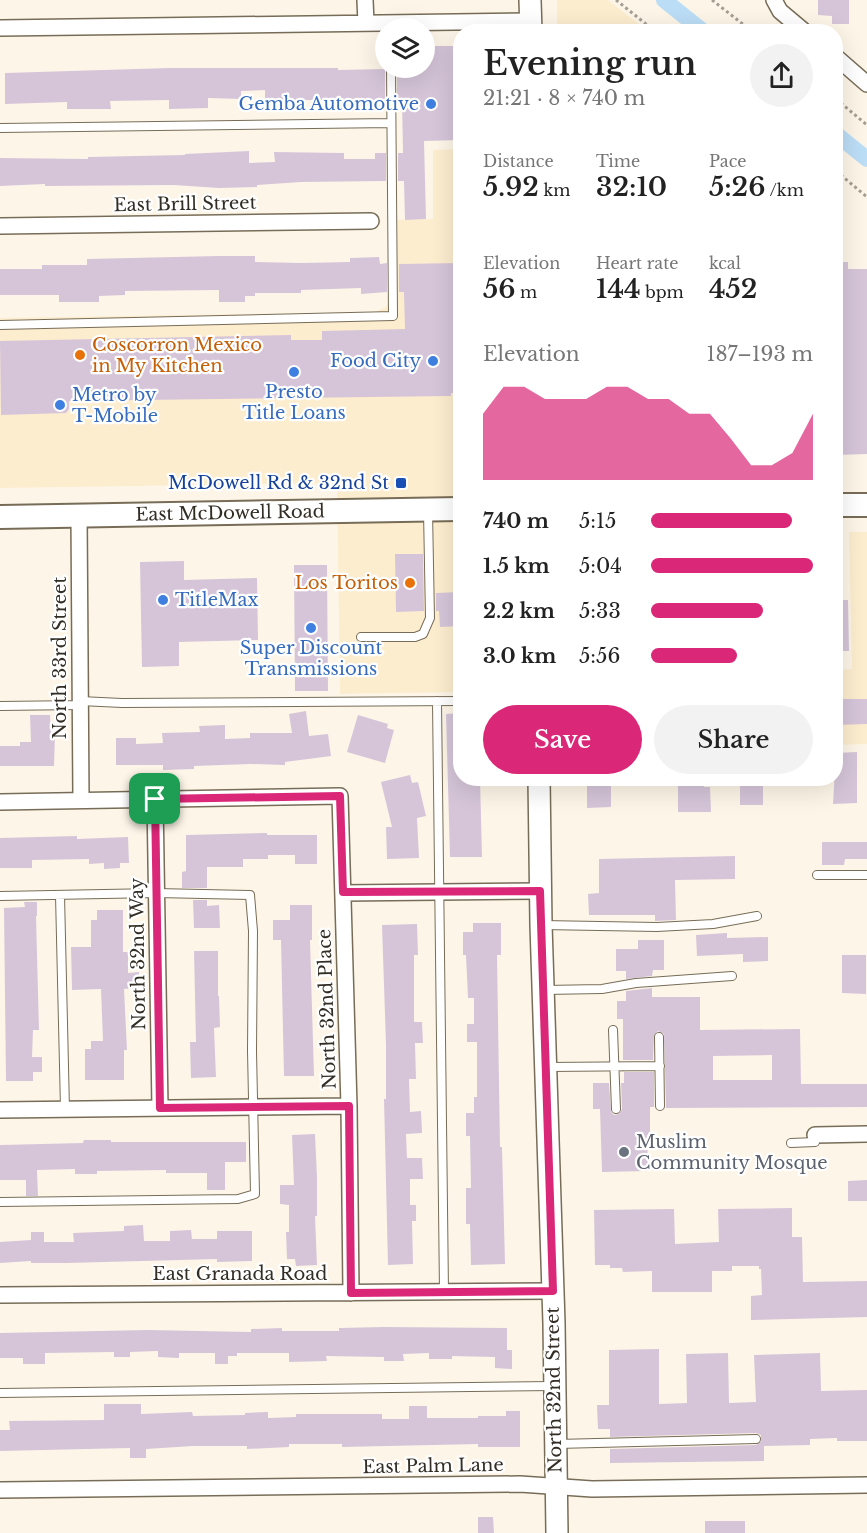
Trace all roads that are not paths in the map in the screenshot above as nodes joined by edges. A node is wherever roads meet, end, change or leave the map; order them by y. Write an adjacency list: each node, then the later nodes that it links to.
1 (365, 0): 4 (street)
2 (774, 2): 7 (street)
3 (531, 17): 5 (street)
4 (366, 23): 6 (street); 8 (street)
5 (435, 23)
6 (375, 24)
7 (795, 24)
8 (0, 28)
9 (843, 63): 11 (street)
10 (391, 78): 12 (lane)
11 (867, 84)
12 (391, 123): 13 (lane); 16 (lane)
13 (0, 128)
14 (371, 221): 15 (street, East Brill Street)
15 (0, 226)
16 (0, 325)
17 (843, 505): 18 (main road)
18 (867, 505)
19 (428, 509): 20 (main road, East McDowell Road); 21 (main road, East McDowell Road); 23 (lane)
20 (453, 509)
21 (79, 516): 22 (main road, East McDowell Road); 26 (street, North 33rd Street)
22 (0, 517)
23 (361, 637)
24 (437, 701): 25 (lane); 26 (lane); 36 (lane)
25 (453, 701)
26 (80, 703): 27 (lane); 30 (street, North 33rd Street)
27 (0, 706)
28 (539, 786): 34 (main road, North 32nd Street)
29 (155, 799): 30 (street); 35 (street, North 32nd Place); 37 (street, North 32nd Way)
30 (81, 800): 31 (street)
31 (0, 802)
32 (817, 875): 33 (lane)
33 (867, 875)
34 (540, 891): 36 (street); 41 (main road, North 32nd Street)
35 (343, 892): 36 (street); 49 (street, North 32nd Place)
36 (441, 892): 61 (lane)
37 (156, 893): 38 (lane); 51 (lane); 52 (street, North 32nd Way)
38 (60, 895): 39 (lane); 53 (lane)
39 (0, 896)
40 (757, 916): 41 (lane)
41 (541, 925): 43 (main road, North 32nd Street)
42 (732, 976): 43 (lane)
43 (543, 990): 48 (main road, North 32nd Street)
44 (613, 1030): 46 (lane)
45 (659, 1037): 47 (lane)
46 (614, 1066): 47 (lane); 48 (lane); 55 (lane)
47 (660, 1066): 50 (lane)
48 (546, 1067): 60 (main road, North 32nd Street)
49 (349, 1106): 51 (street); 62 (street, North 32nd Place)
50 (660, 1106)
51 (253, 1107): 52 (street); 59 (lane)
52 (160, 1108): 53 (street)
53 (65, 1109): 54 (street)
54 (0, 1110)
55 (616, 1110)
56 (867, 1134): 57 (street)
57 (815, 1135): 58 (lane)
58 (791, 1143)
59 (0, 1202)
60 (553, 1291): 61 (street, East Granada Road); 64 (main road, North 32nd Street)
61 (444, 1292): 62 (street, East Granada Road)
62 (351, 1293): 63 (street, East Granada Road)
63 (0, 1296)
64 (555, 1386): 65 (lane); 67 (main road, North 32nd Street)
65 (0, 1393)
66 (756, 1439): 67 (lane)
67 (555, 1444): 69 (main road, North 32nd Street)
68 (867, 1485): 69 (street, East Palm Lane)
69 (556, 1487): 70 (street, East Palm Lane); 71 (main road, North 32nd Street)
70 (0, 1490)
71 (557, 1533)

